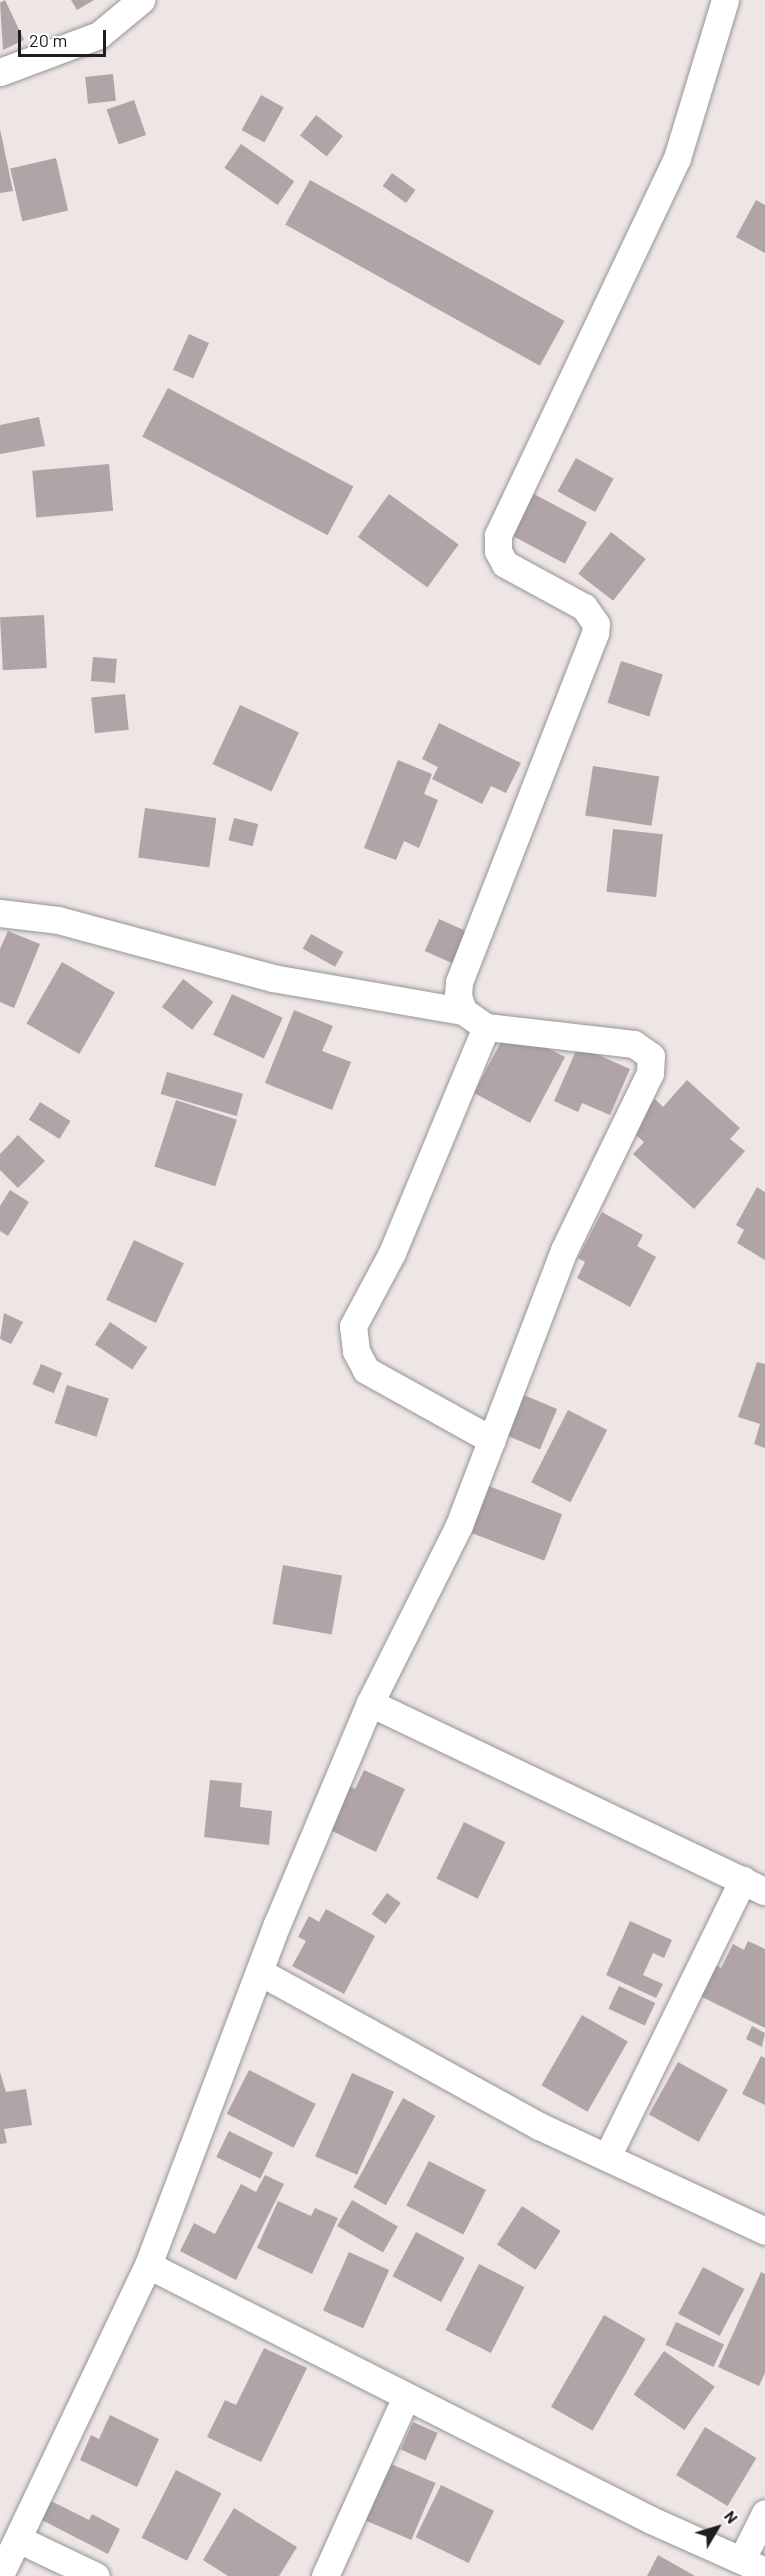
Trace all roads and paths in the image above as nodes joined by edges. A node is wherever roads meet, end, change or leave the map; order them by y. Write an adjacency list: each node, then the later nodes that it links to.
1 (141, 0): 3 (street)
2 (726, 0): 5 (street)
3 (0, 72)
4 (0, 913): 5 (street)
5 (463, 1011): 6 (street)
6 (486, 1027): 7 (street); 7 (street)
7 (492, 1440): 8 (street)
8 (370, 1704): 9 (street); 10 (street)
9 (754, 1886): 11 (street)
10 (260, 1972): 11 (street); 13 (street)
11 (607, 2157): 12 (street)
12 (765, 2231)
13 (148, 2265): 14 (street); 16 (street)
14 (406, 2397): 17 (street); 20 (street)
15 (765, 2513): 17 (street)
16 (18, 2539): 18 (street); 19 (street)
17 (754, 2565)
18 (0, 2576)
19 (96, 2576)
20 (325, 2576)

